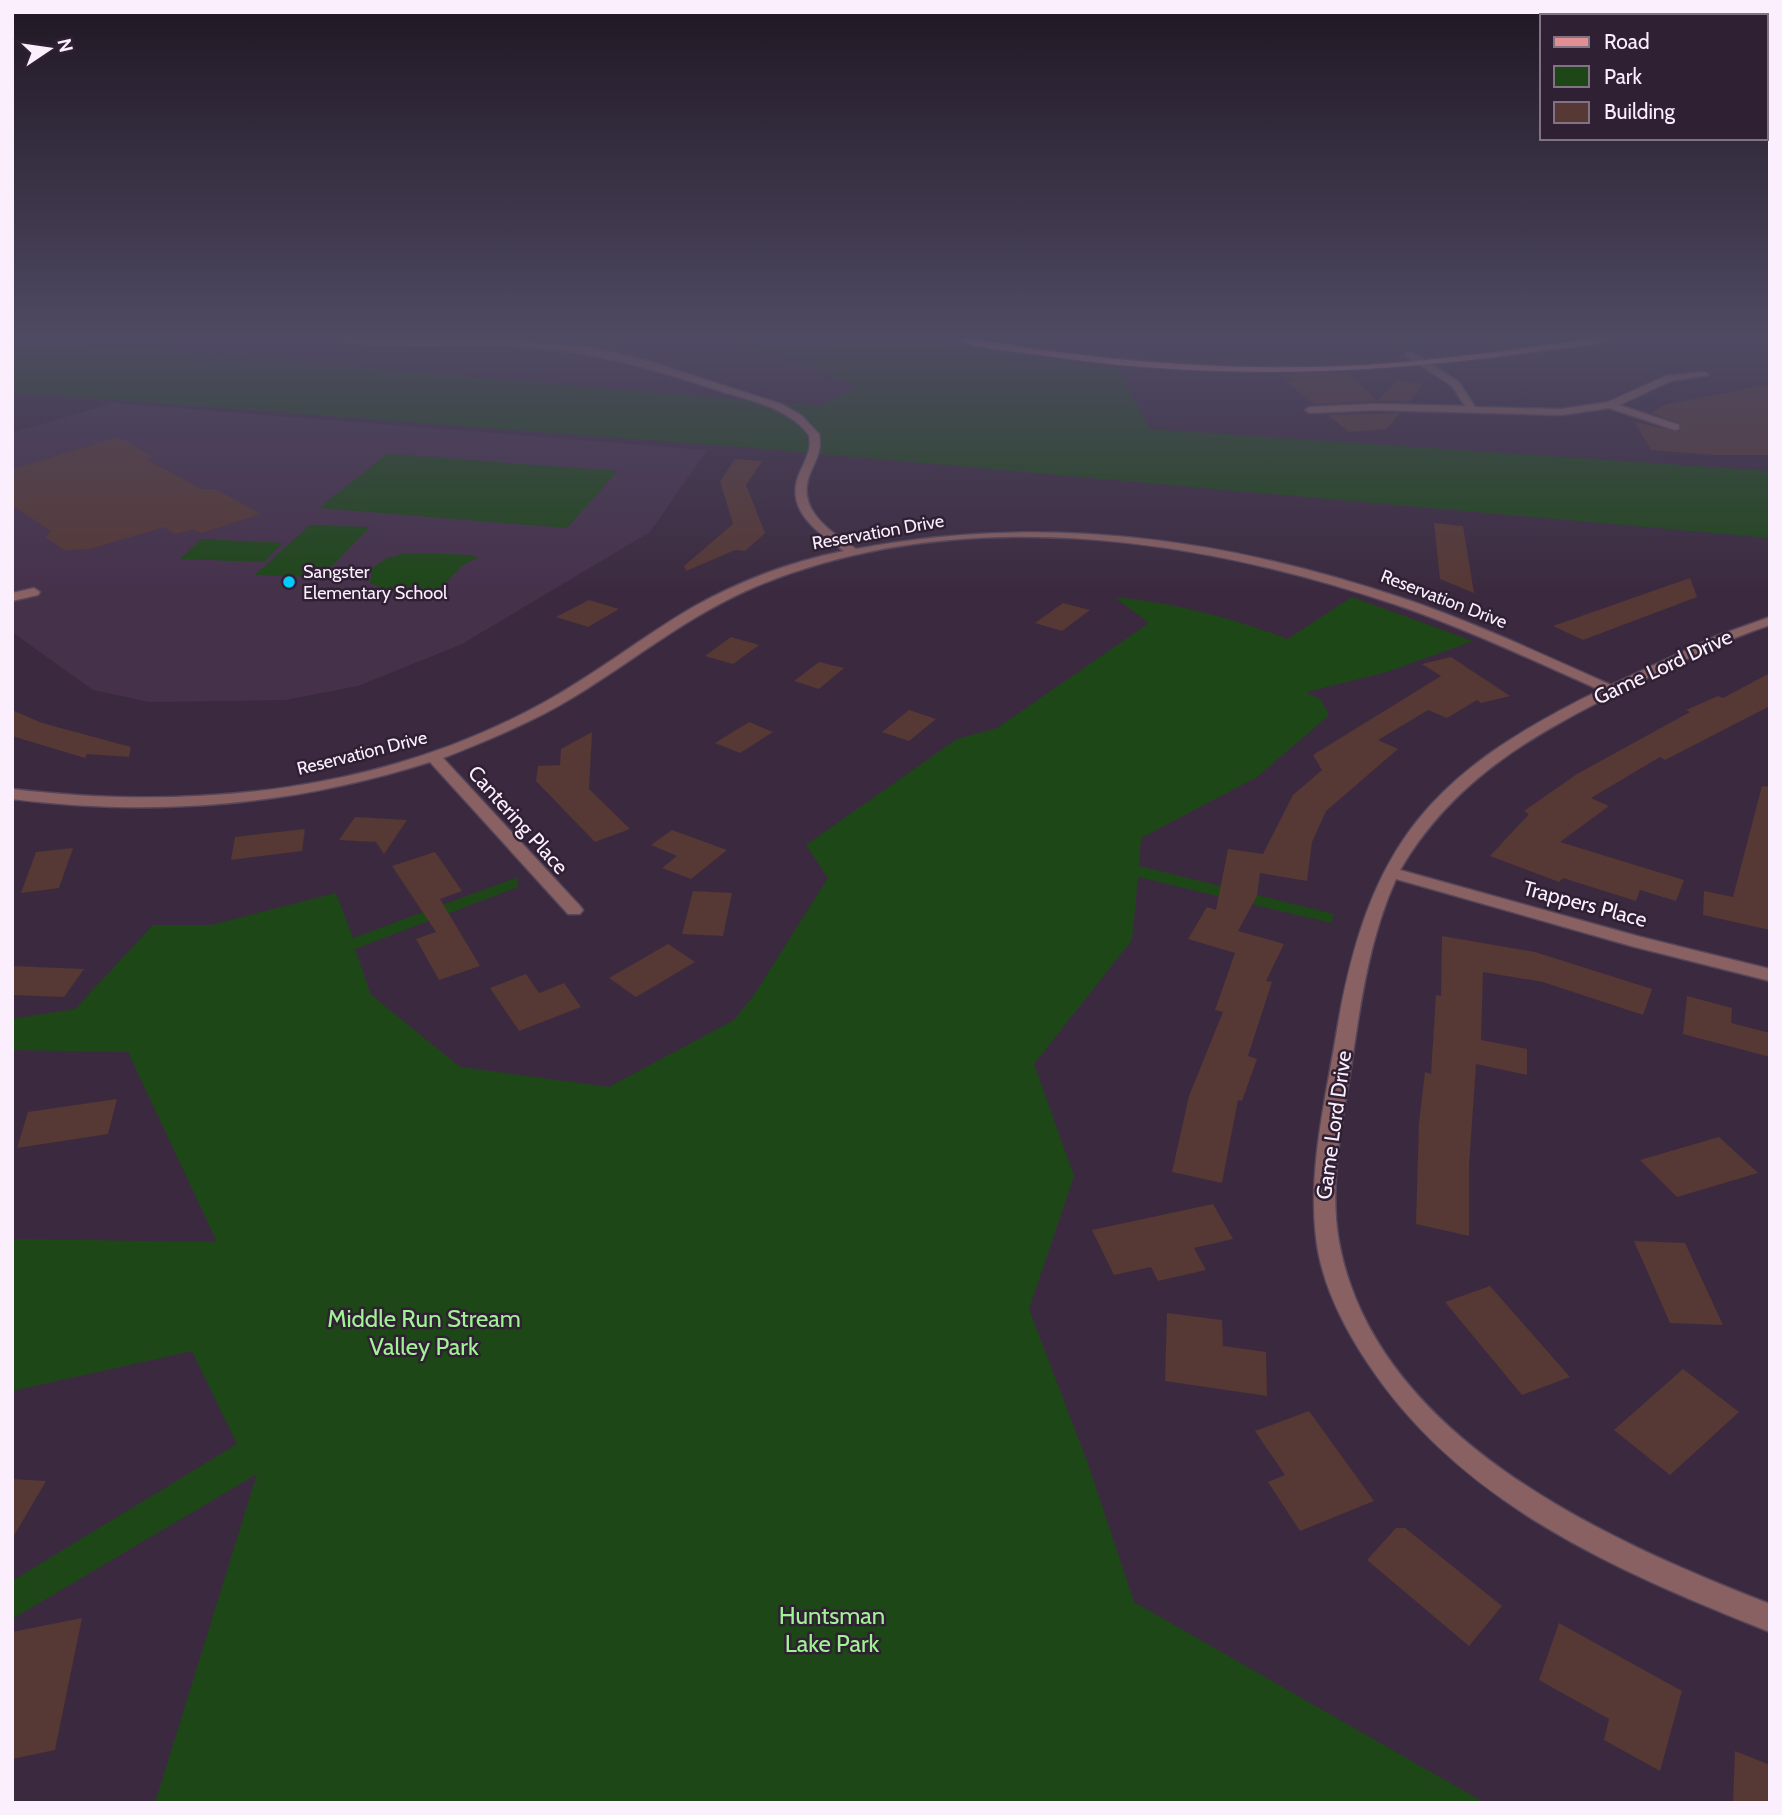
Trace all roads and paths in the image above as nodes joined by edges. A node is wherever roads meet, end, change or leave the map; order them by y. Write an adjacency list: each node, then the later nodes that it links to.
1 (804, 423): 4 (street)
2 (1665, 423): 3 (street)
3 (1675, 426)
4 (853, 552): 8 (street, Reservation Drive); 9 (street, Reservation Drive)
5 (34, 592): 6 (street)
6 (12, 597)
7 (1770, 621): 8 (street, Game Lord Drive)
8 (1612, 690): 11 (street, Game Lord Drive)
9 (433, 756): 10 (street, Reservation Drive); 12 (street, Cantering Place)
10 (12, 794)
11 (1390, 872): 13 (street, Trappers Place); 14 (street, Game Lord Drive)
12 (575, 910)
13 (1770, 975)
14 (1770, 1618)

